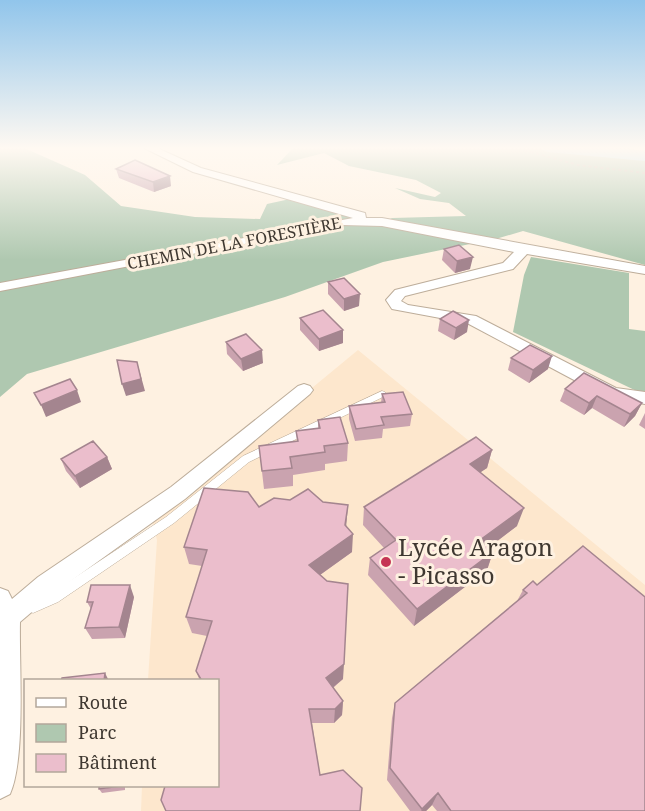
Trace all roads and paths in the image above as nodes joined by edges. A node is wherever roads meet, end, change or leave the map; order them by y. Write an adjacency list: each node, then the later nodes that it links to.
1 (250, 185): 2 (street)
2 (382, 222): 3 (street, CHEMIN DE LA FORESTIÈRE); 5 (street, CHEMIN DE LA FORESTIÈRE)
3 (524, 250): 4 (street, CHEMIN DE LA FORESTIÈRE); 8 (street)
4 (645, 270)
5 (0, 286)
6 (304, 390): 9 (street)
7 (382, 394): 9 (lane)
8 (645, 398)
9 (4, 608): 10 (street)
10 (0, 784)

